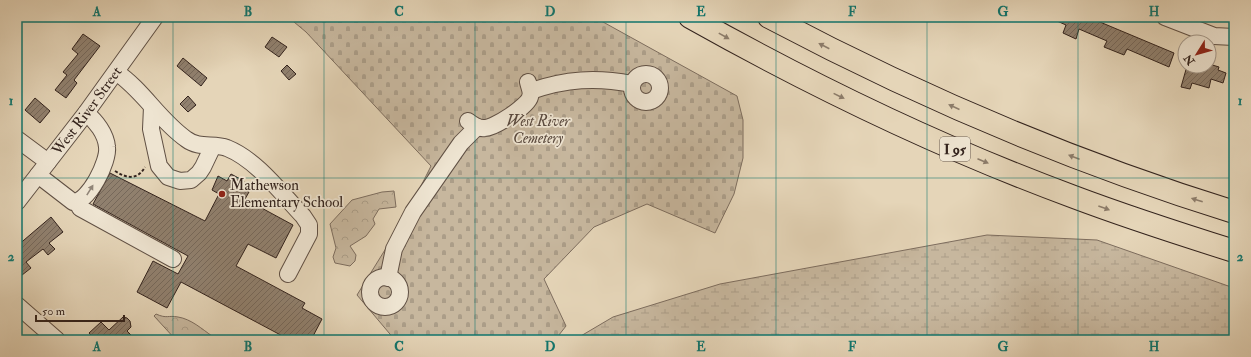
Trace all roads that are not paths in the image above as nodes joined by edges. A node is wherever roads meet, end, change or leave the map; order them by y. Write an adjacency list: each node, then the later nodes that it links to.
1 (154, 17): 6 (street, West River Street)
2 (690, 17): 16 (highway, I 95, one-way to 16)
3 (769, 17): 15 (highway, I 95, one-way to 3)
4 (1174, 19): 5 (street)
5 (1234, 37)
6 (116, 72): 8 (street); 9 (street, West River Street)
7 (632, 84): 19 (street)
8 (152, 107): 11 (street); 11 (street)
9 (86, 113): 12 (street, West River Street); 14 (street, one-way to 9)
10 (17, 139): 12 (street)
11 (213, 146): 18 (street)
12 (43, 168): 13 (street, West River Street); 14 (street)
13 (17, 202)
14 (77, 202): 17 (street)
15 (1234, 212)
16 (1234, 252)
17 (173, 259)
18 (288, 274)
19 (388, 278)
20 (17, 305): 21 (street)
21 (57, 340)

